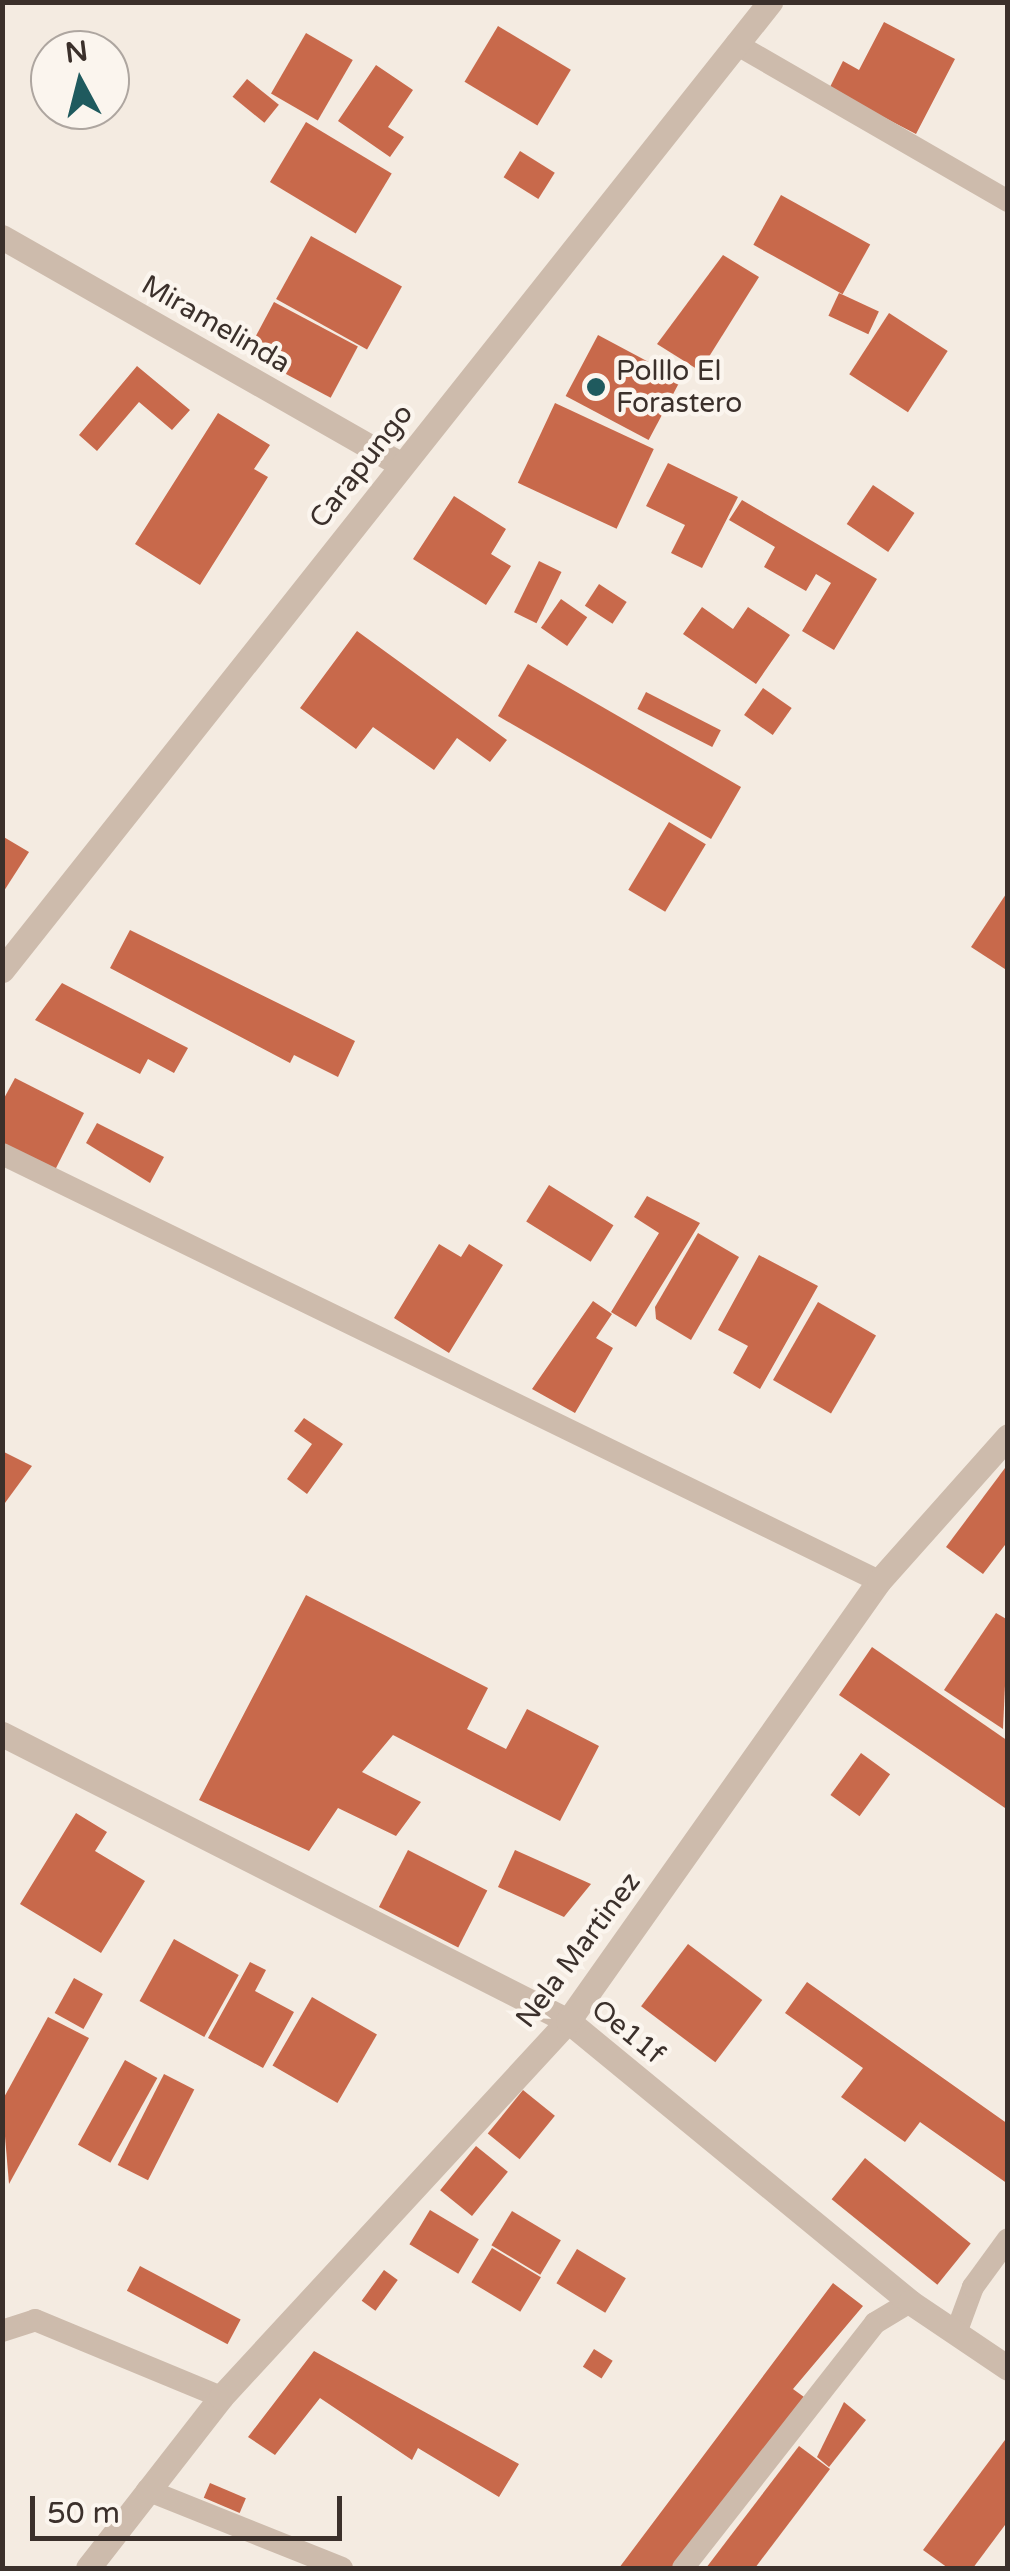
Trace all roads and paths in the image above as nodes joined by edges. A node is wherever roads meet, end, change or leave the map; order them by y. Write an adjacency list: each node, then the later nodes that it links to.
1 (770, 2): 2 (street, Carapungo)
2 (736, 44): 3 (lane); 5 (street, Carapungo)
3 (1008, 200)
4 (2, 237): 5 (street, Miramelinda)
5 (400, 464): 6 (street, Carapungo)
6 (2, 970)
7 (2, 1154): 9 (lane)
8 (1007, 1438): 9 (street, Nela Martinez)
9 (878, 1580): 11 (street, Nela Martinez)
10 (2, 1734): 11 (street, Oe11f)
11 (568, 2021): 13 (street, Oe11f); 17 (street, Nela Martinez)
12 (1008, 2239): 15 (lane)
13 (910, 2302): 15 (street, Oe11f); 21 (lane)
14 (2, 2331): 17 (lane)
15 (956, 2333): 16 (street, Oe11f)
16 (1008, 2368)
17 (221, 2397): 18 (street, Nela Martinez)
18 (147, 2490): 19 (street, Nela Martinez); 20 (lane)
19 (88, 2568)
20 (342, 2568)
21 (684, 2568)

